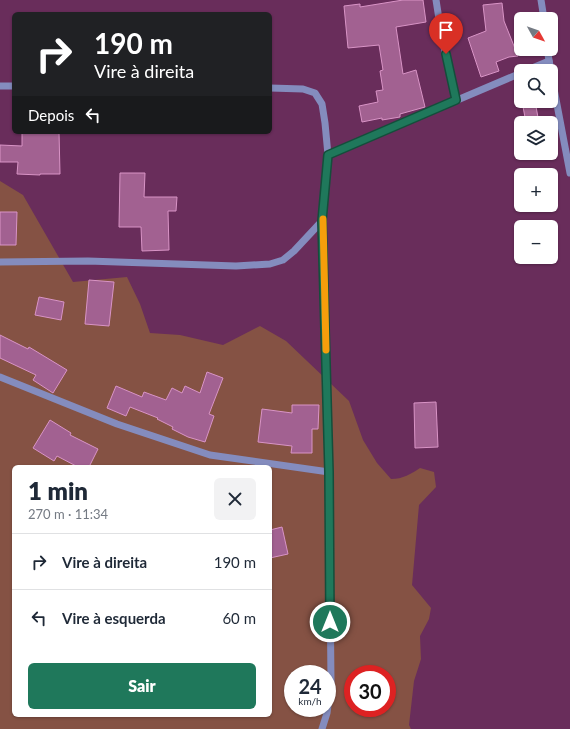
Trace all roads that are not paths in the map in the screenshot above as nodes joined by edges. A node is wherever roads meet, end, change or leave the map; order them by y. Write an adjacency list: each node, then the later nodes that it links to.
1 (436, 0): 12 (street)
2 (542, 0): 3 (street)
3 (543, 12)
4 (548, 56): 5 (street)
5 (549, 61): 6 (street); 7 (street)
6 (542, 64)
7 (550, 64)
8 (514, 76): 12 (street)
9 (0, 86): 10 (street)
10 (12, 86)
11 (272, 88): 15 (street)
12 (456, 100): 15 (street)
13 (558, 105): 14 (street)
14 (568, 152): 16 (street)
15 (328, 155): 17 (street)
16 (570, 173)
17 (322, 221): 18 (street); 20 (street)
18 (0, 262)
19 (0, 377): 20 (street)
20 (329, 472): 21 (street)
21 (322, 729)

